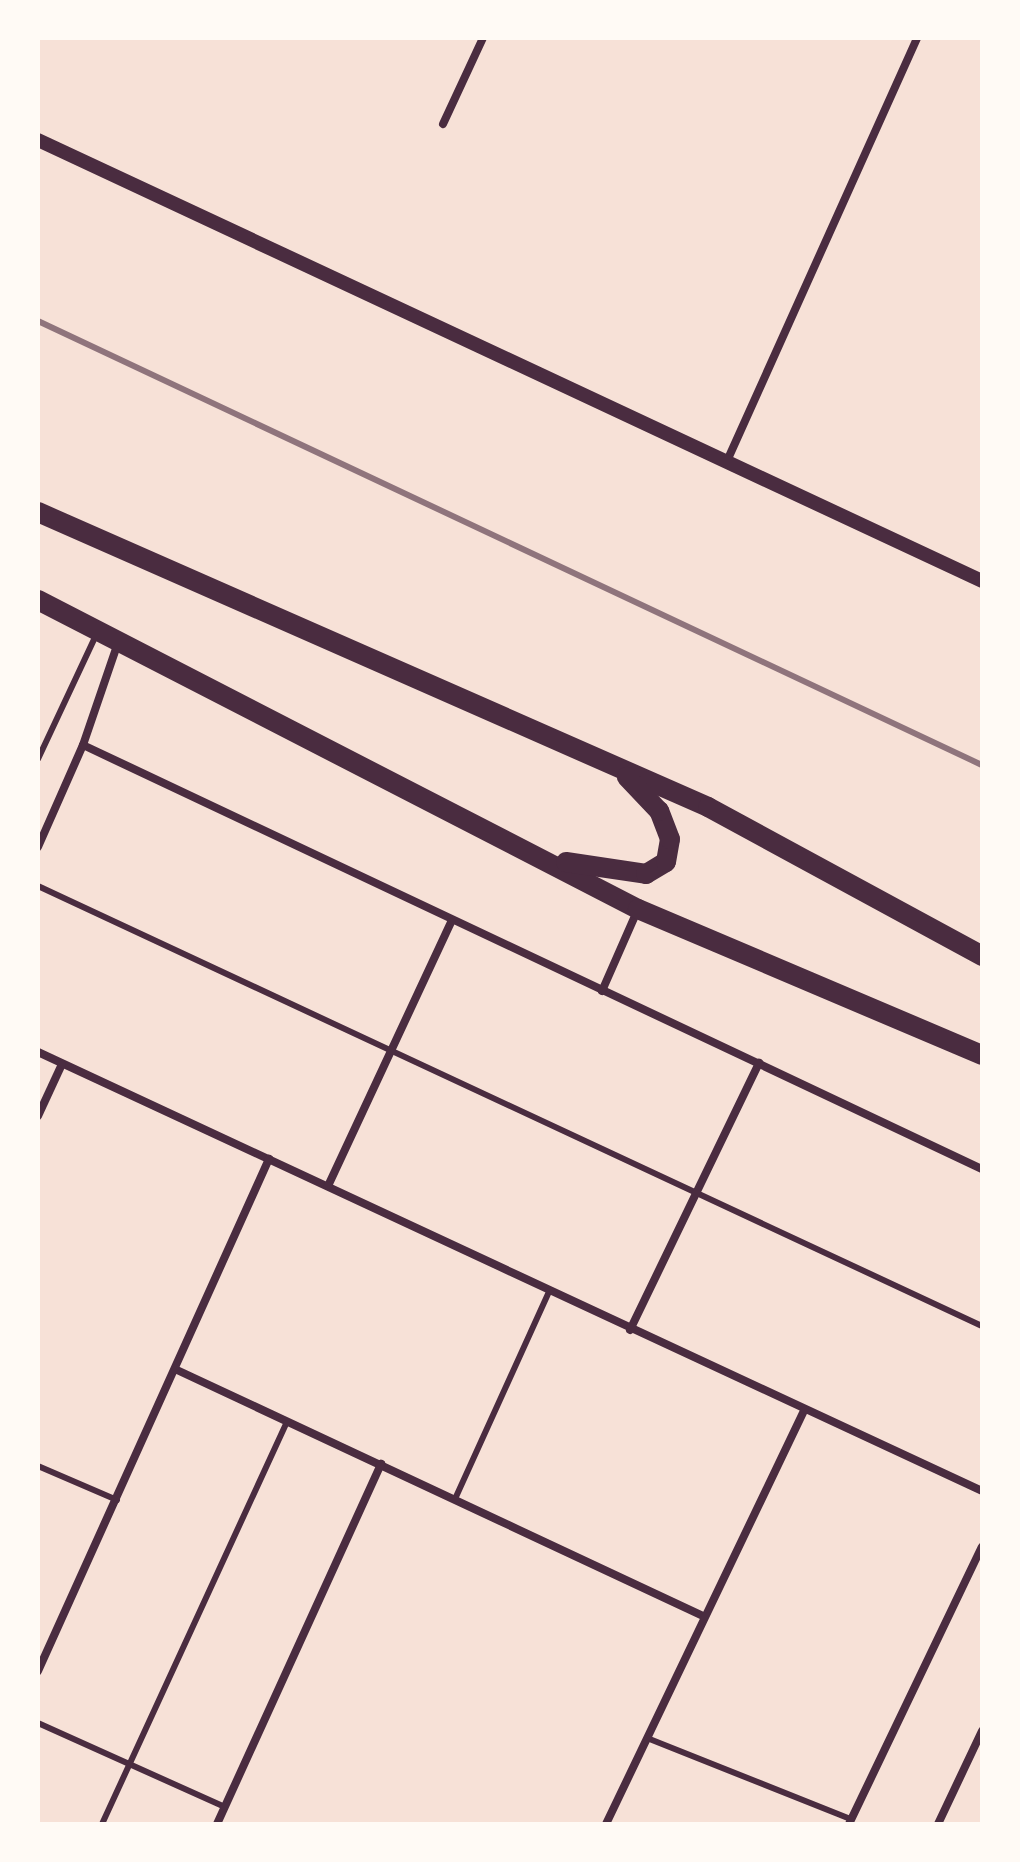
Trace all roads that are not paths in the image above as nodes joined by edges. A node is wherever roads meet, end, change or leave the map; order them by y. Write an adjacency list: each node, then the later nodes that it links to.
1 (483, 38): 3 (street)
2 (917, 38): 5 (street)
3 (443, 124)
4 (38, 140): 5 (street)
5 (727, 461): 7 (street)
6 (38, 512): 13 (main road)
7 (982, 581)
8 (38, 600): 9 (main road)
9 (99, 629): 10 (main road); 12 (lane)
10 (120, 638): 11 (street); 15 (main road)
11 (83, 745): 14 (street); 18 (street)
12 (38, 759)
13 (619, 768): 15 (main road); 19 (main road)
14 (38, 847)
15 (534, 854): 17 (main road)
16 (38, 886): 22 (lane)
17 (638, 909): 20 (street); 23 (main road)
18 (451, 922): 20 (street); 22 (street)
19 (982, 956)
20 (602, 991): 24 (street)
21 (38, 1052): 25 (street)
22 (389, 1053): 29 (street); 30 (lane)
23 (982, 1055)
24 (759, 1063): 28 (street); 30 (street)
25 (62, 1064): 26 (street); 27 (street)
26 (38, 1116)
27 (269, 1159): 29 (street); 34 (street)
28 (982, 1169)
29 (328, 1186): 31 (street)
30 (697, 1193): 32 (lane); 33 (street)
31 (549, 1292): 33 (street); 40 (lane)
32 (982, 1326)
33 (630, 1330): 35 (street)
34 (177, 1370): 36 (street); 41 (street)
35 (804, 1410): 39 (street); 43 (street)
36 (287, 1422): 37 (street); 48 (lane)
37 (381, 1464): 40 (street); 49 (street)
38 (38, 1466): 41 (lane)
39 (982, 1491)
40 (455, 1499): 43 (street)
41 (117, 1500): 44 (street)
42 (982, 1547): 50 (street)
43 (703, 1616): 47 (street)
44 (38, 1671)
45 (38, 1723): 48 (lane)
46 (982, 1731): 54 (street)
47 (645, 1737): 50 (lane); 53 (street)
48 (129, 1764): 49 (lane); 51 (lane)
49 (225, 1807): 52 (street)
50 (850, 1822)
51 (102, 1824)
52 (217, 1824)
53 (606, 1824)
54 (938, 1824)

